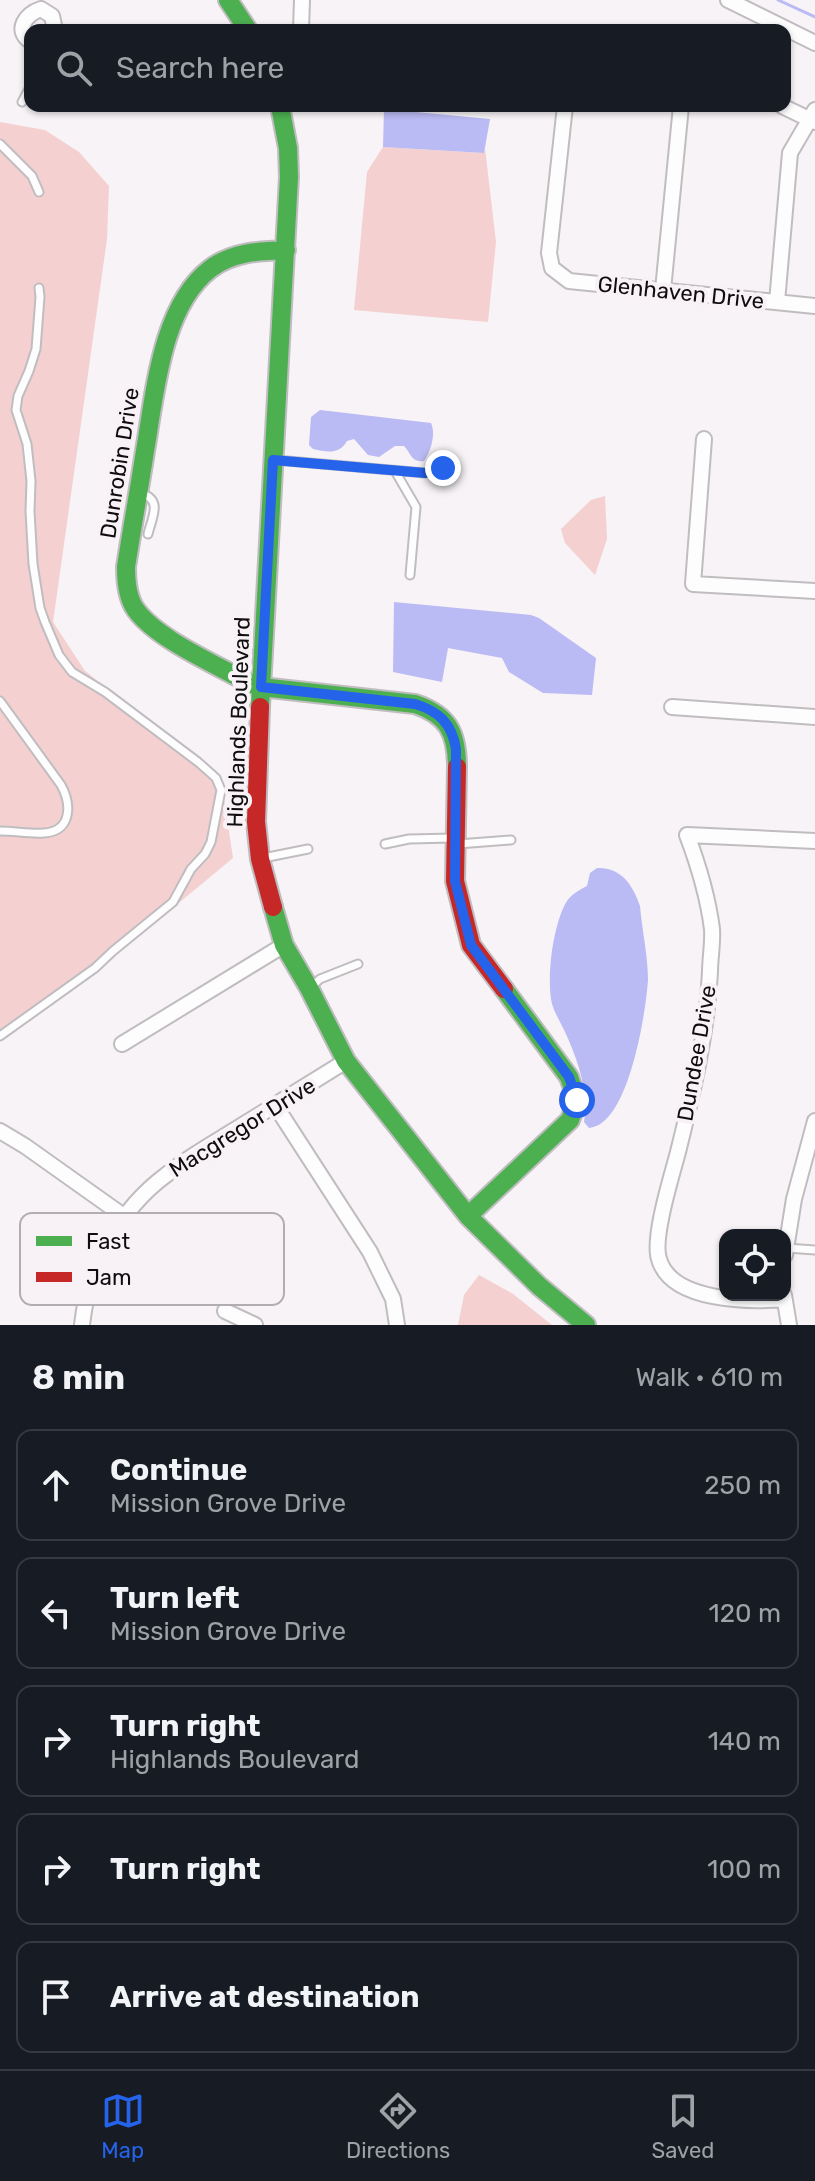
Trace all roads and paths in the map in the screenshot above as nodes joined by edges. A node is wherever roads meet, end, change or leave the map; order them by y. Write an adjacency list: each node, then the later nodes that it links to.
1 (228, 0): 6 (street)
2 (302, 0): 7 (street)
3 (728, 0): 8 (street)
4 (41, 4): 5 (street); 10 (street)
5 (54, 24)
6 (244, 24)
7 (301, 24)
8 (777, 24)
9 (791, 31): 11 (street)
10 (24, 37)
11 (815, 43)
12 (24, 98): 13 (lane)
13 (22, 102)
14 (791, 109): 18 (street)
15 (281, 112): 21 (street, Highlands Boulevard)
16 (564, 112): 23 (street, Glenhaven Drive)
17 (680, 112): 23 (street)
18 (813, 117): 24 (street)
19 (0, 144): 20 (lane)
20 (39, 192)
21 (286, 250): 27 (street, Highlands Boulevard); 30 (street, Dunrobin Drive)
22 (39, 288): 48 (lane)
23 (663, 290): 24 (street, Glenhaven Drive)
24 (777, 302): 25 (street, Glenhaven Drive)
25 (815, 306)
26 (704, 439): 33 (street)
27 (273, 460): 29 (lane); 34 (street, Highlands Boulevard)
28 (443, 468): 29 (lane)
29 (395, 471): 32 (lane)
30 (138, 492): 31 (lane); 34 (street, Dunrobin Drive)
31 (148, 534)
32 (410, 575)
33 (815, 591)
34 (261, 687): 40 (street); 44 (street, Highlands Boulevard)
35 (0, 701): 38 (lane)
36 (672, 707): 37 (street)
37 (815, 717)
38 (0, 830)
39 (511, 840): 40 (lane)
40 (456, 841): 42 (lane); 56 (street)
41 (815, 841): 60 (street, Dundee Drive)
42 (385, 844)
43 (308, 849): 44 (lane)
44 (260, 859): 45 (street, Highlands Boulevard)
45 (284, 945): 47 (street, Highlands Boulevard); 49 (street)
46 (358, 964): 47 (lane)
47 (309, 988): 50 (street, Highlands Boulevard)
48 (0, 1036)
49 (122, 1044)
50 (346, 1061): 51 (street, Macgregor Drive); 56 (street, Highlands Boulevard)
51 (275, 1105): 55 (street, Macgregor Drive); 66 (street)
52 (815, 1121): 57 (street)
53 (0, 1131): 54 (street)
54 (119, 1213)
55 (129, 1213)
56 (468, 1216): 67 (street, Highlands Boulevard)
57 (789, 1229)
58 (791, 1248): 59 (lane)
59 (815, 1250)
60 (719, 1298)
61 (785, 1301): 68 (street)
62 (84, 1305): 64 (street, Macgregor Drive)
63 (225, 1311): 65 (street)
64 (82, 1325)
65 (255, 1325)
66 (397, 1325)
67 (586, 1325)
68 (789, 1325)

